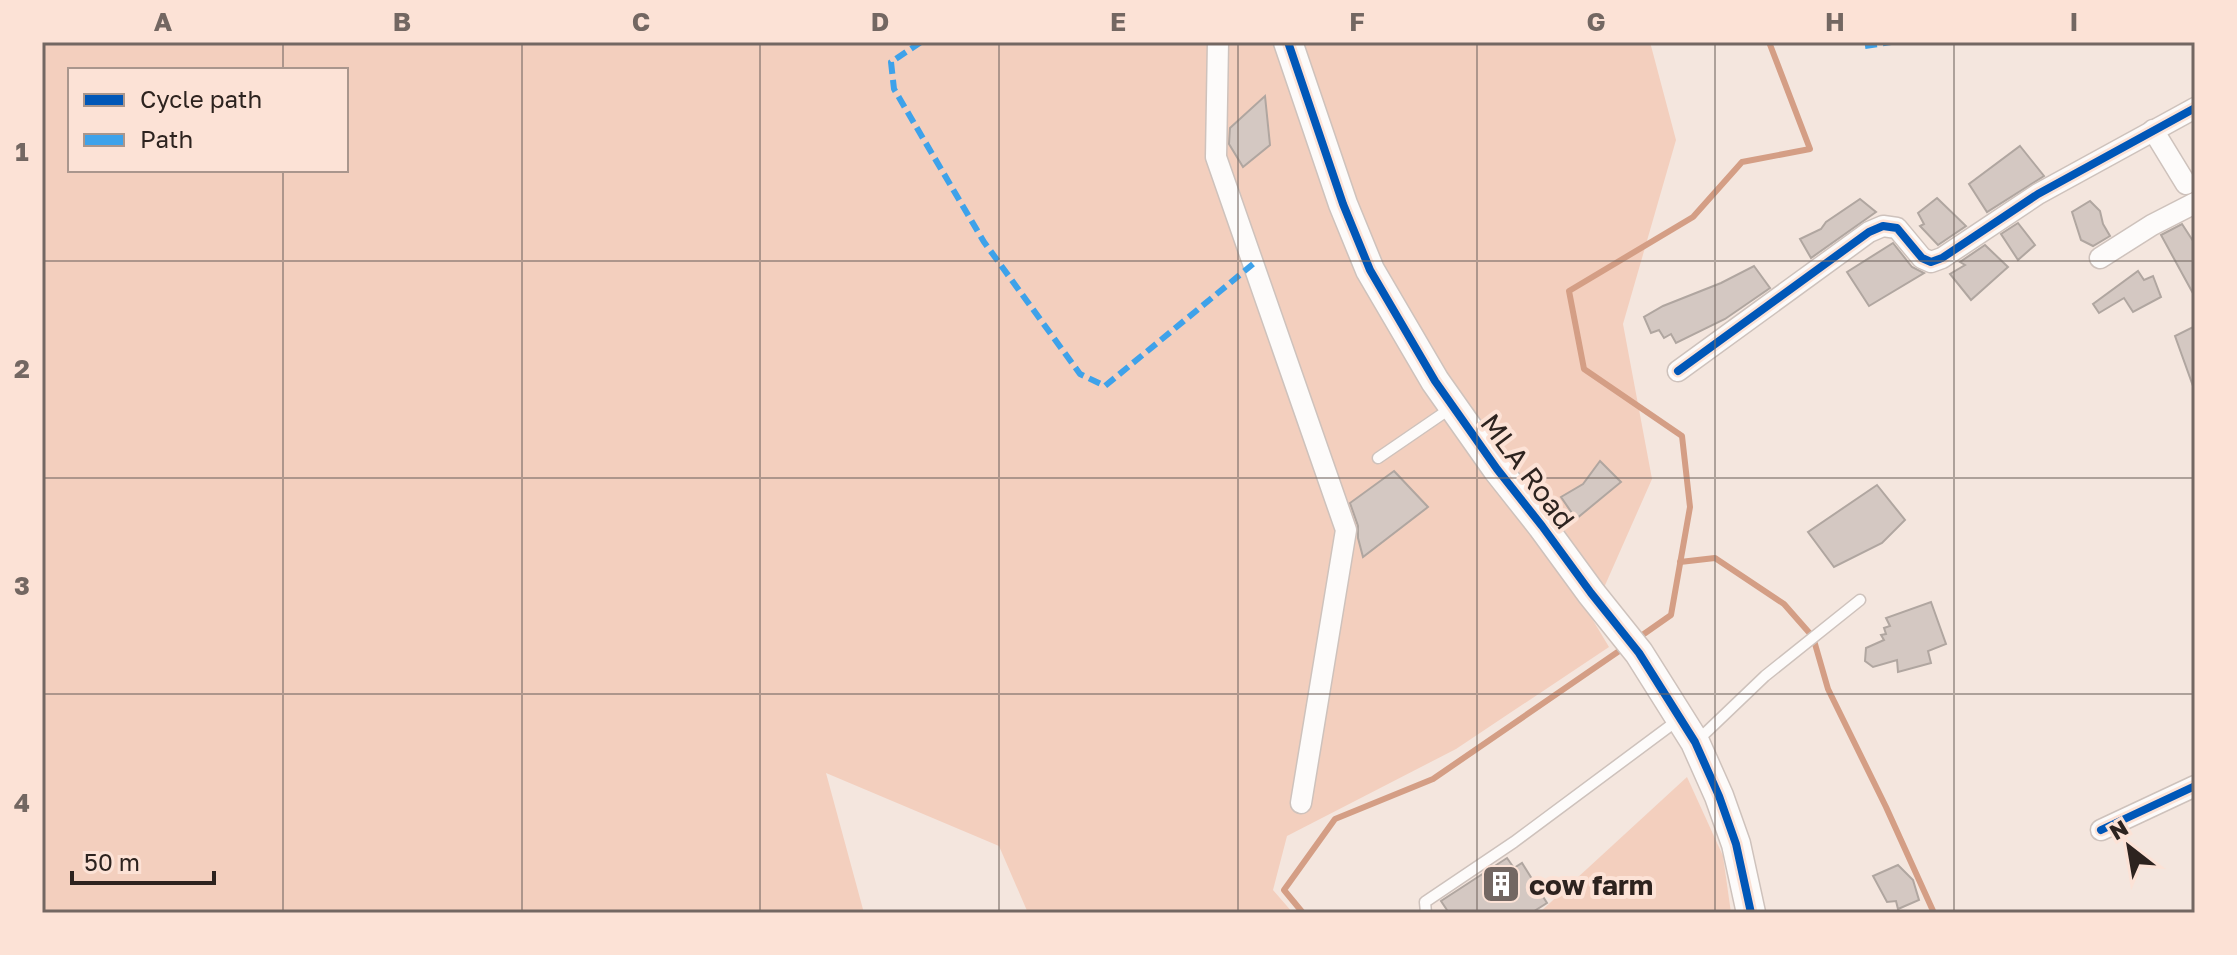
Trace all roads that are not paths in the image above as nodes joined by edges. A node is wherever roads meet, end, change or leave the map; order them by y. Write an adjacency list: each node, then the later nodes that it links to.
1 (1218, 42): 15 (street)
2 (1288, 42): 9 (street, MLA Road)
3 (2195, 108): 4 (street)
4 (2153, 130): 5 (street); 8 (street)
5 (2186, 184)
6 (2195, 203): 7 (street)
7 (2100, 258)
8 (1678, 371)
9 (1453, 407): 10 (lane); 12 (street, MLA Road)
10 (1378, 458)
11 (1860, 600): 13 (lane)
12 (1680, 718): 13 (street, MLA Road); 17 (lane)
13 (1695, 742): 18 (street, MLA Road)
14 (2195, 786): 16 (street)
15 (1301, 803)
16 (2101, 830)
17 (1426, 913)
18 (1751, 913)

